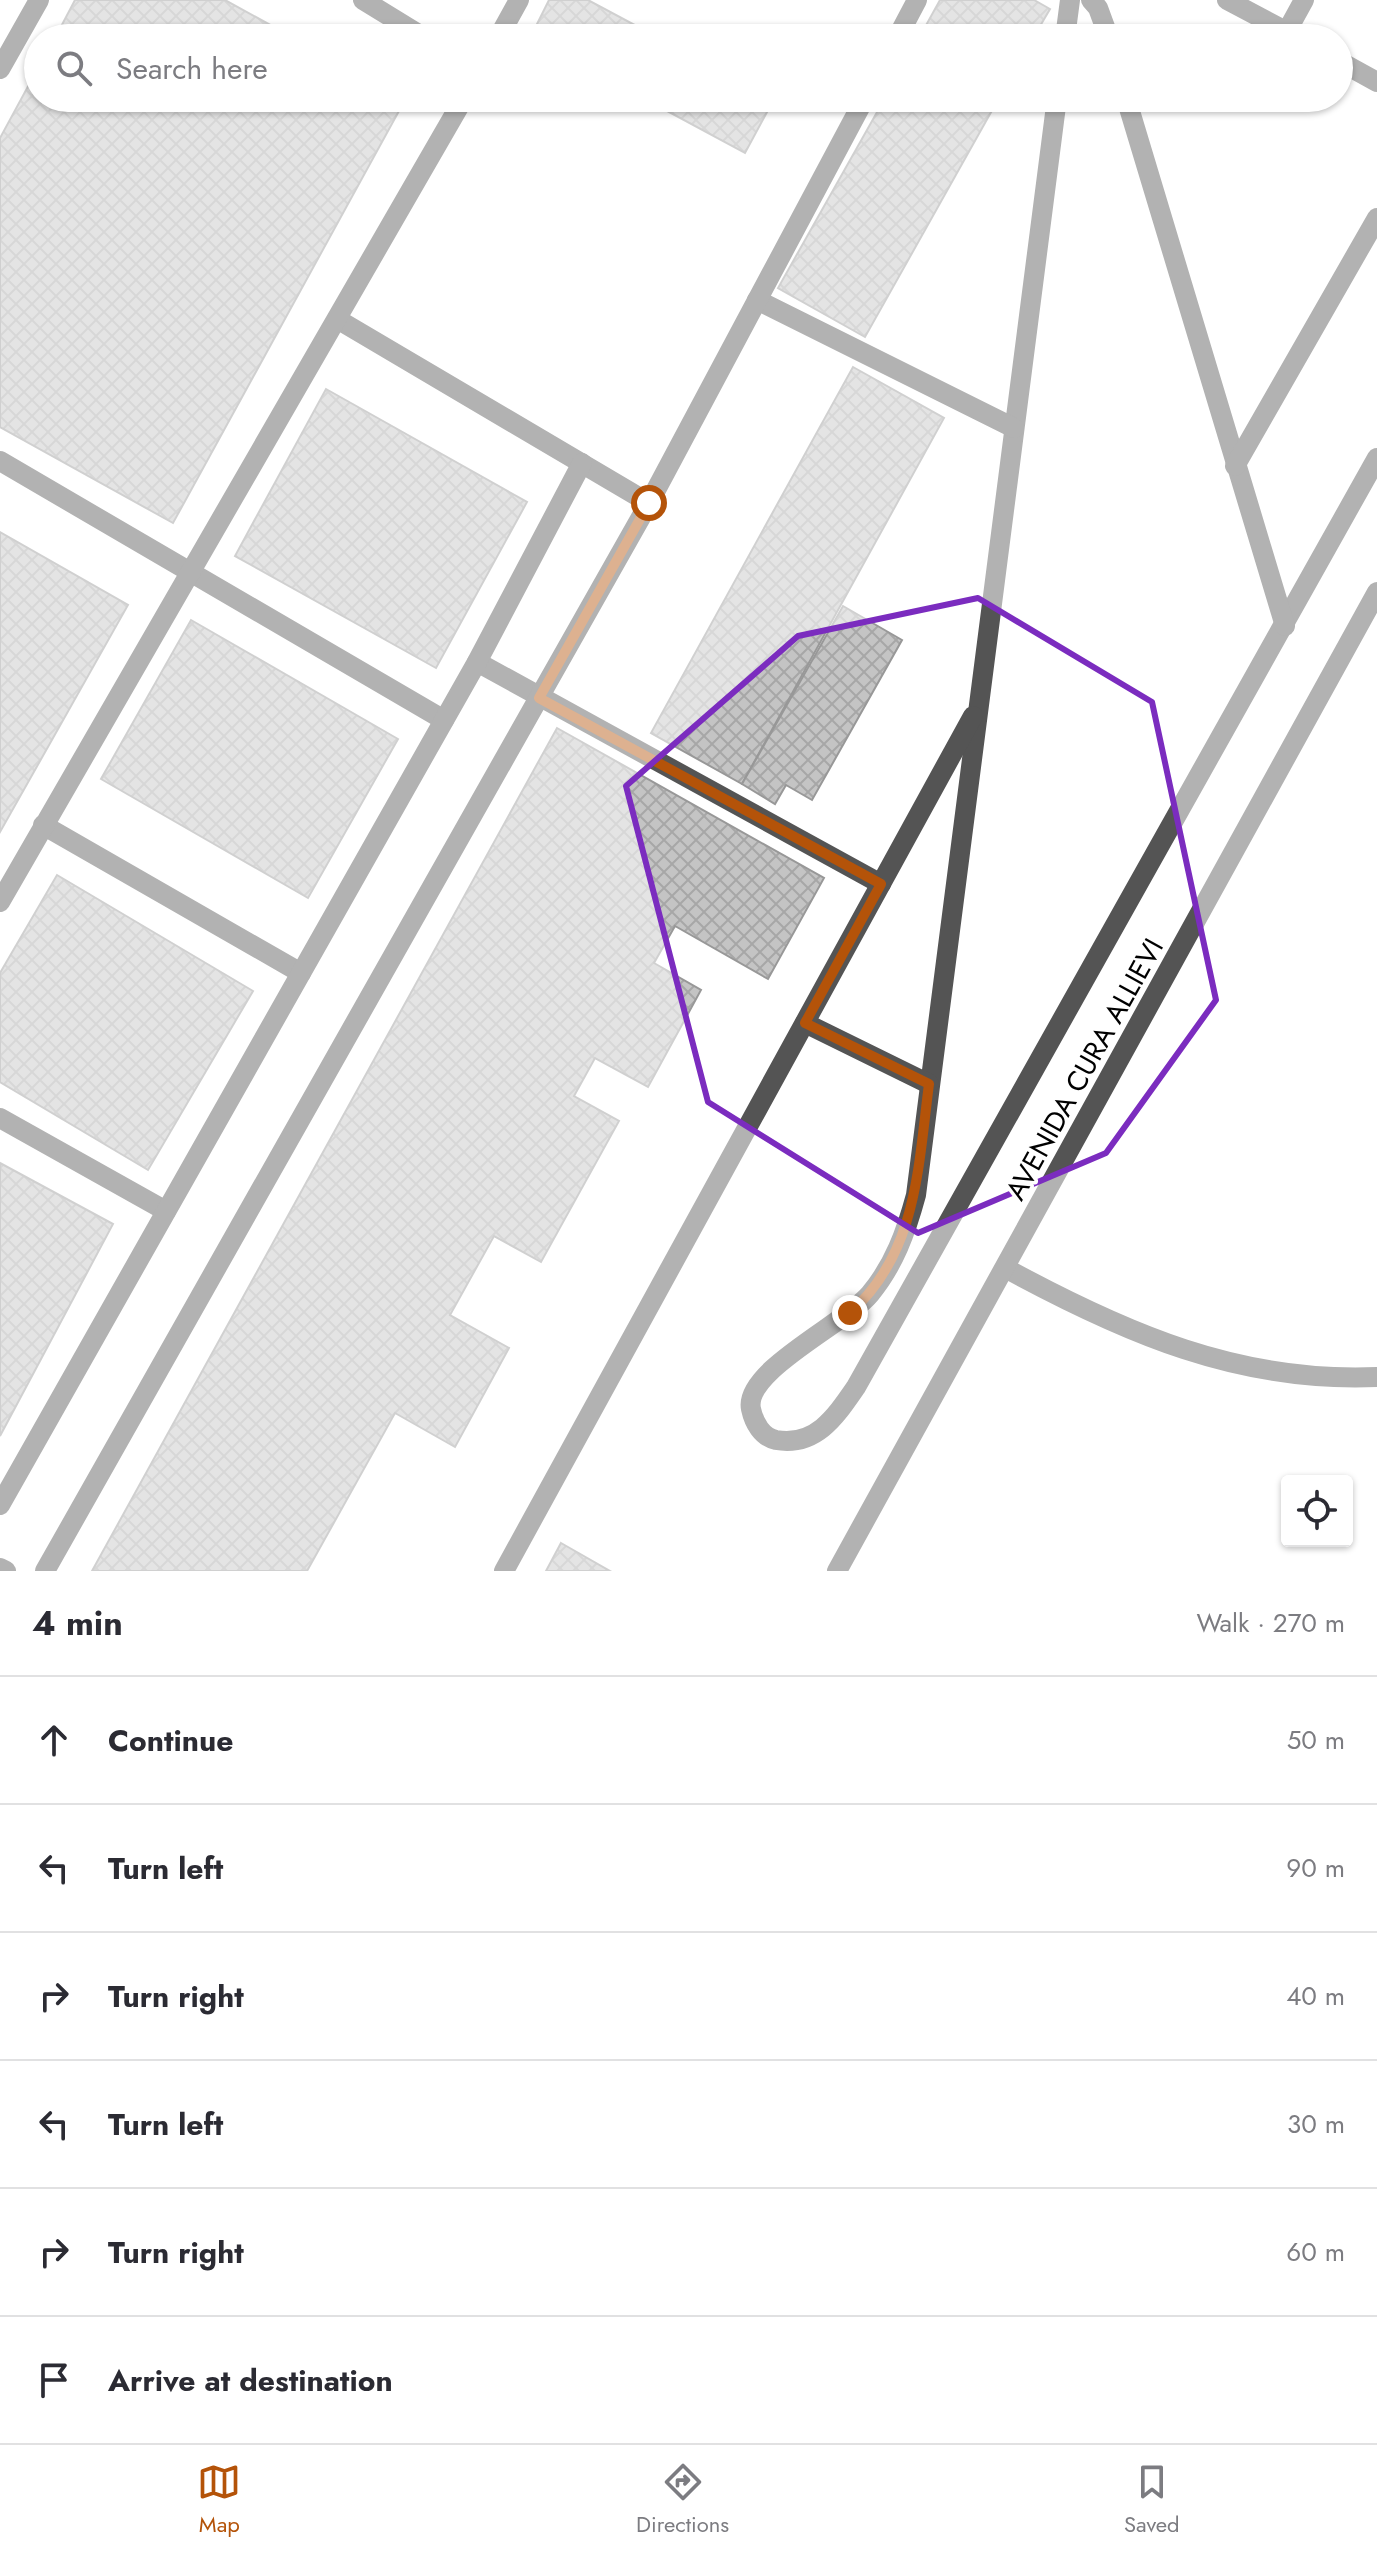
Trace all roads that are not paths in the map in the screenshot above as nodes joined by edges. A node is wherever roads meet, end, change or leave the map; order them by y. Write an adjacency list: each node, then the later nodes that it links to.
1 (39, 0): 9 (street)
2 (363, 0): 10 (street)
3 (519, 0): 11 (street)
4 (917, 0): 12 (street)
5 (1070, 0): 13 (street)
6 (1091, 0): 14 (street)
7 (1227, 0): 15 (street)
8 (1304, 0): 16 (street)
9 (25, 24)
10 (402, 24)
11 (506, 24)
12 (904, 24)
13 (1067, 24)
14 (1104, 24)
15 (1272, 24)
16 (1296, 24)
17 (24, 27): 18 (street)
18 (0, 69)
19 (1353, 69): 20 (street)
20 (1377, 82)
21 (456, 112): 27 (street)
22 (858, 112): 26 (street)
23 (1055, 112): 28 (street)
24 (1130, 112): 32 (street)
25 (1377, 218): 32 (street)
26 (757, 300): 28 (street); 33 (street)
27 (337, 319): 31 (street); 34 (street)
28 (1014, 428): 39 (street)
29 (1377, 458): 36 (street)
30 (0, 461): 34 (street)
31 (582, 463): 33 (street); 37 (street)
32 (1235, 466): 36 (street)
33 (649, 503): 38 (street)
34 (192, 573): 40 (street); 41 (street)
35 (1377, 592): 49 (street, AVENIDA CURA ALLIEVI)
36 (1285, 626): 46 (street)
37 (477, 662): 38 (street); 40 (street)
38 (539, 698): 42 (street); 54 (street)
39 (978, 706): 42 (street); 46 (street)
40 (444, 720): 44 (street)
41 (43, 825): 43 (street); 44 (street)
42 (881, 884): 45 (street)
43 (0, 902)
44 (301, 973): 48 (street)
45 (805, 1023): 46 (street); 55 (street)
46 (929, 1084)
47 (0, 1118): 48 (street)
48 (166, 1211): 51 (street)
49 (1007, 1269): 50 (street); 56 (street, AVENIDA CURA ALLIEVI)
50 (1377, 1377)
51 (0, 1505)
52 (0, 1568): 53 (street)
53 (6, 1571)
54 (45, 1571)
55 (504, 1571)
56 (837, 1571)

